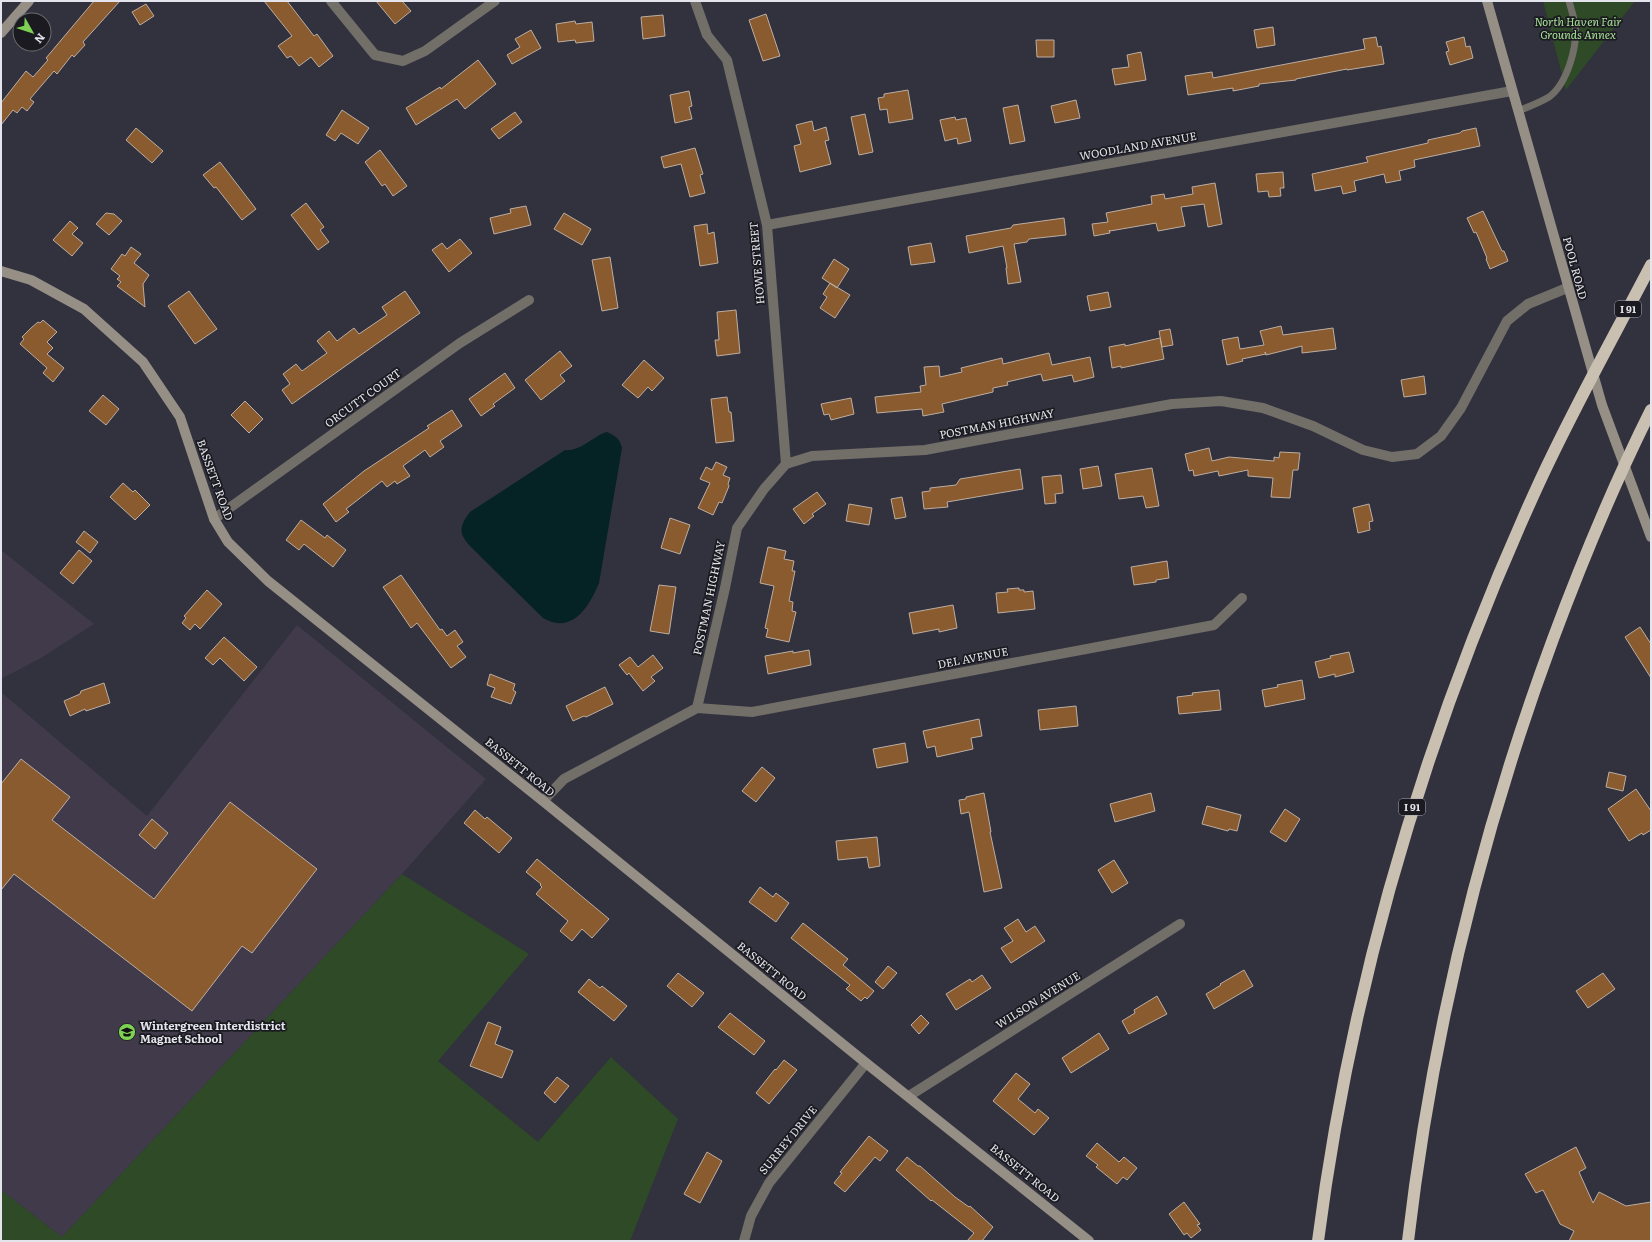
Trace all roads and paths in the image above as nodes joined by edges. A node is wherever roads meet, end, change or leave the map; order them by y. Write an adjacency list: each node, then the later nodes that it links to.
1 (29, 1): 7 (street)
2 (331, 1): 3 (street)
3 (495, 1)
4 (695, 1): 10 (street, HOWE STREET)
5 (1487, 1): 8 (street, POOL ROAD)
6 (1569, 1): 9 (lane)
7 (1, 33)
8 (1512, 91): 9 (street, POOL ROAD); 10 (street, WOODLAND AVENUE)
9 (1518, 111): 13 (street, POOL ROAD)
10 (767, 225): 16 (street, HOWE STREET)
11 (1651, 266): 27 (highway, I 91)
12 (1, 271): 17 (street, BASSETT ROAD)
13 (1568, 288): 16 (street, POSTMAN HIGHWAY); 18 (street, POOL ROAD)
14 (529, 300): 17 (street, ORCUTT COURT)
15 (1651, 410): 28 (highway)
16 (786, 464): 20 (street, POSTMAN HIGHWAY)
17 (214, 519): 21 (street, BASSETT ROAD)
18 (1651, 537)
19 (1242, 598): 20 (street, DEL AVENUE)
20 (698, 708): 21 (street)
21 (543, 801): 23 (street, BASSETT ROAD)
22 (1180, 924): 24 (street, WILSON AVENUE)
23 (866, 1063): 24 (street, BASSETT ROAD); 25 (street, SURREY DRIVE)
24 (909, 1096): 26 (street, BASSETT ROAD)
25 (744, 1241)
26 (1089, 1241)
27 (1318, 1241)
28 (1408, 1241)

